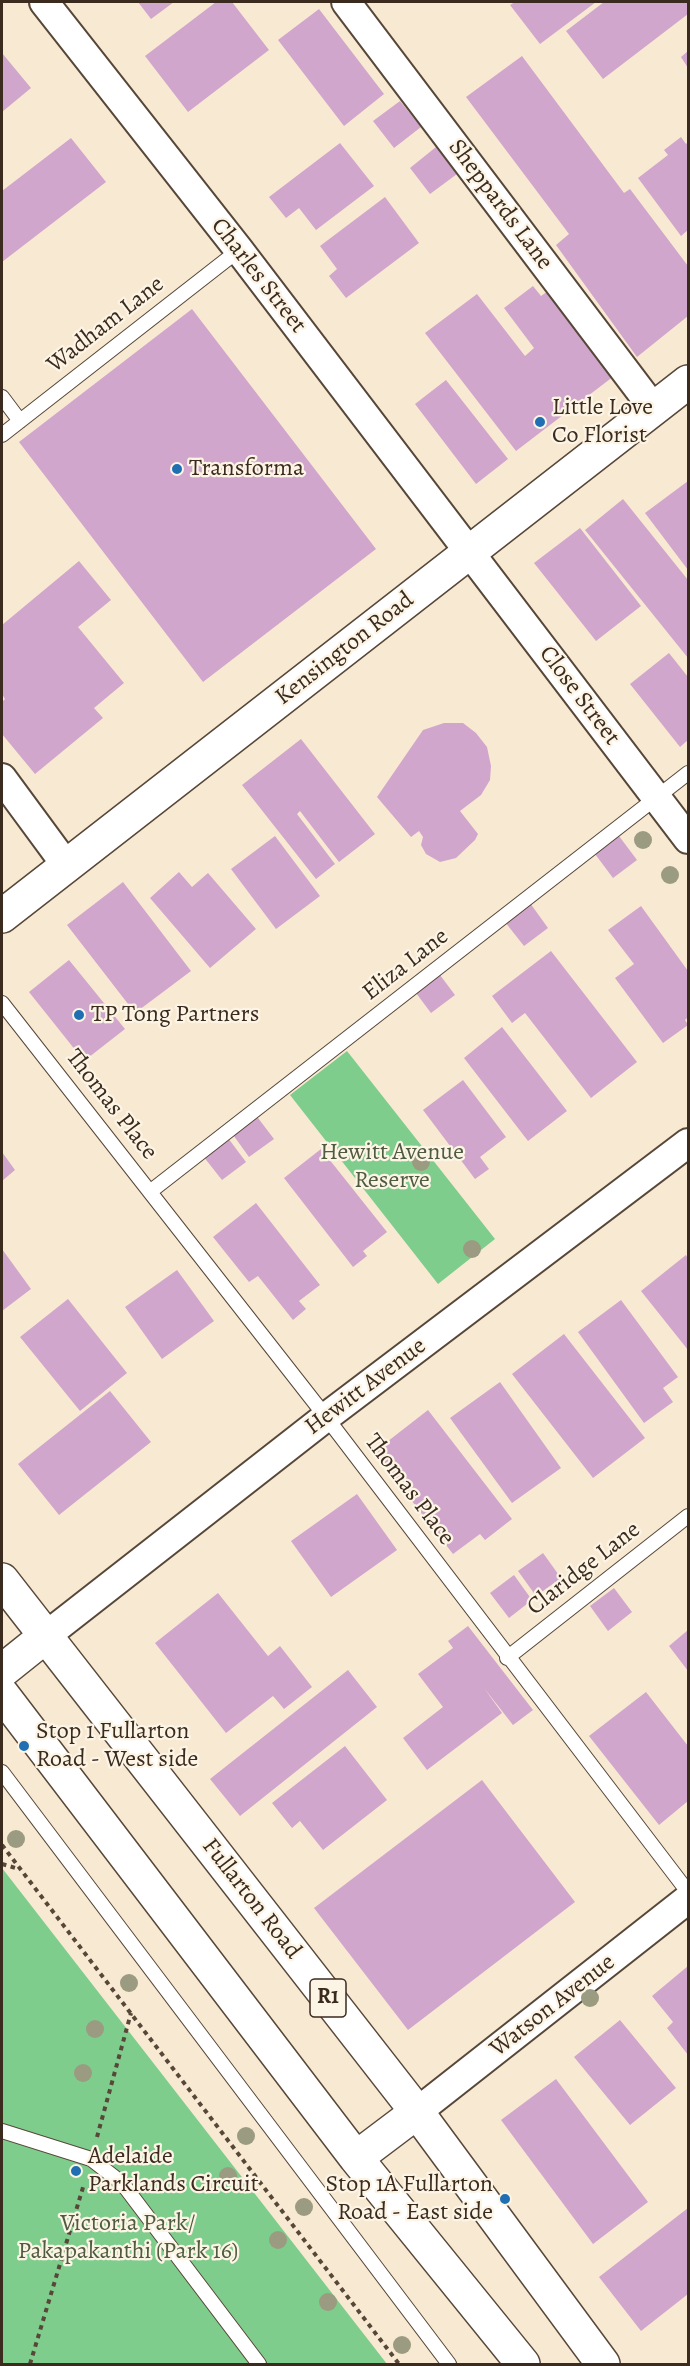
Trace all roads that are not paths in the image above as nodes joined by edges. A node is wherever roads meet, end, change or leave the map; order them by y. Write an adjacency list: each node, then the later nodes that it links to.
1 (44, 2): 3 (street, Charles Street)
2 (346, 2): 6 (street, Sheppards Lane)
3 (239, 250): 7 (lane, Wadham Lane); 9 (street, Charles Street)
4 (688, 382): 6 (main road, Kensington Road)
5 (2, 397): 7 (lane)
6 (654, 409): 9 (main road, Kensington Road)
7 (20, 421): 8 (lane, Wadham Lane)
8 (2, 435)
9 (470, 552): 12 (street, Close Street); 14 (main road, Kensington Road)
10 (688, 773): 12 (lane, Eliza Lane)
11 (2, 778): 14 (street)
12 (657, 798): 13 (street, Close Street); 18 (lane, Eliza Lane)
13 (688, 839)
14 (66, 866): 15 (main road, Kensington Road)
15 (2, 915)
16 (2, 1003): 18 (lane, Thomas Place)
17 (688, 1143): 19 (street, Hewitt Avenue)
18 (151, 1191): 19 (lane, Thomas Place)
19 (326, 1417): 22 (street, Hewitt Avenue); 23 (lane, Thomas Place)
20 (688, 1516): 23 (lane, Claridge Lane)
21 (2, 1580): 22 (main road, Fullarton Road / R1)
22 (46, 1635): 24 (main road); 29 (main road, Fullarton Road / R1)
23 (507, 1658): 27 (lane, Thomas Place)
24 (2, 1671)
25 (2, 1694): 31 (main road)
26 (2, 1772): 33 (lane)
27 (688, 1892)
28 (688, 1899): 29 (street, Watson Avenue)
29 (417, 2112): 31 (main road); 35 (main road, Fullarton Road / R1)
30 (2, 2131): 32 (lane)
31 (356, 2158): 34 (main road)
32 (259, 2364)
33 (449, 2364)
34 (523, 2364)
35 (603, 2364)

